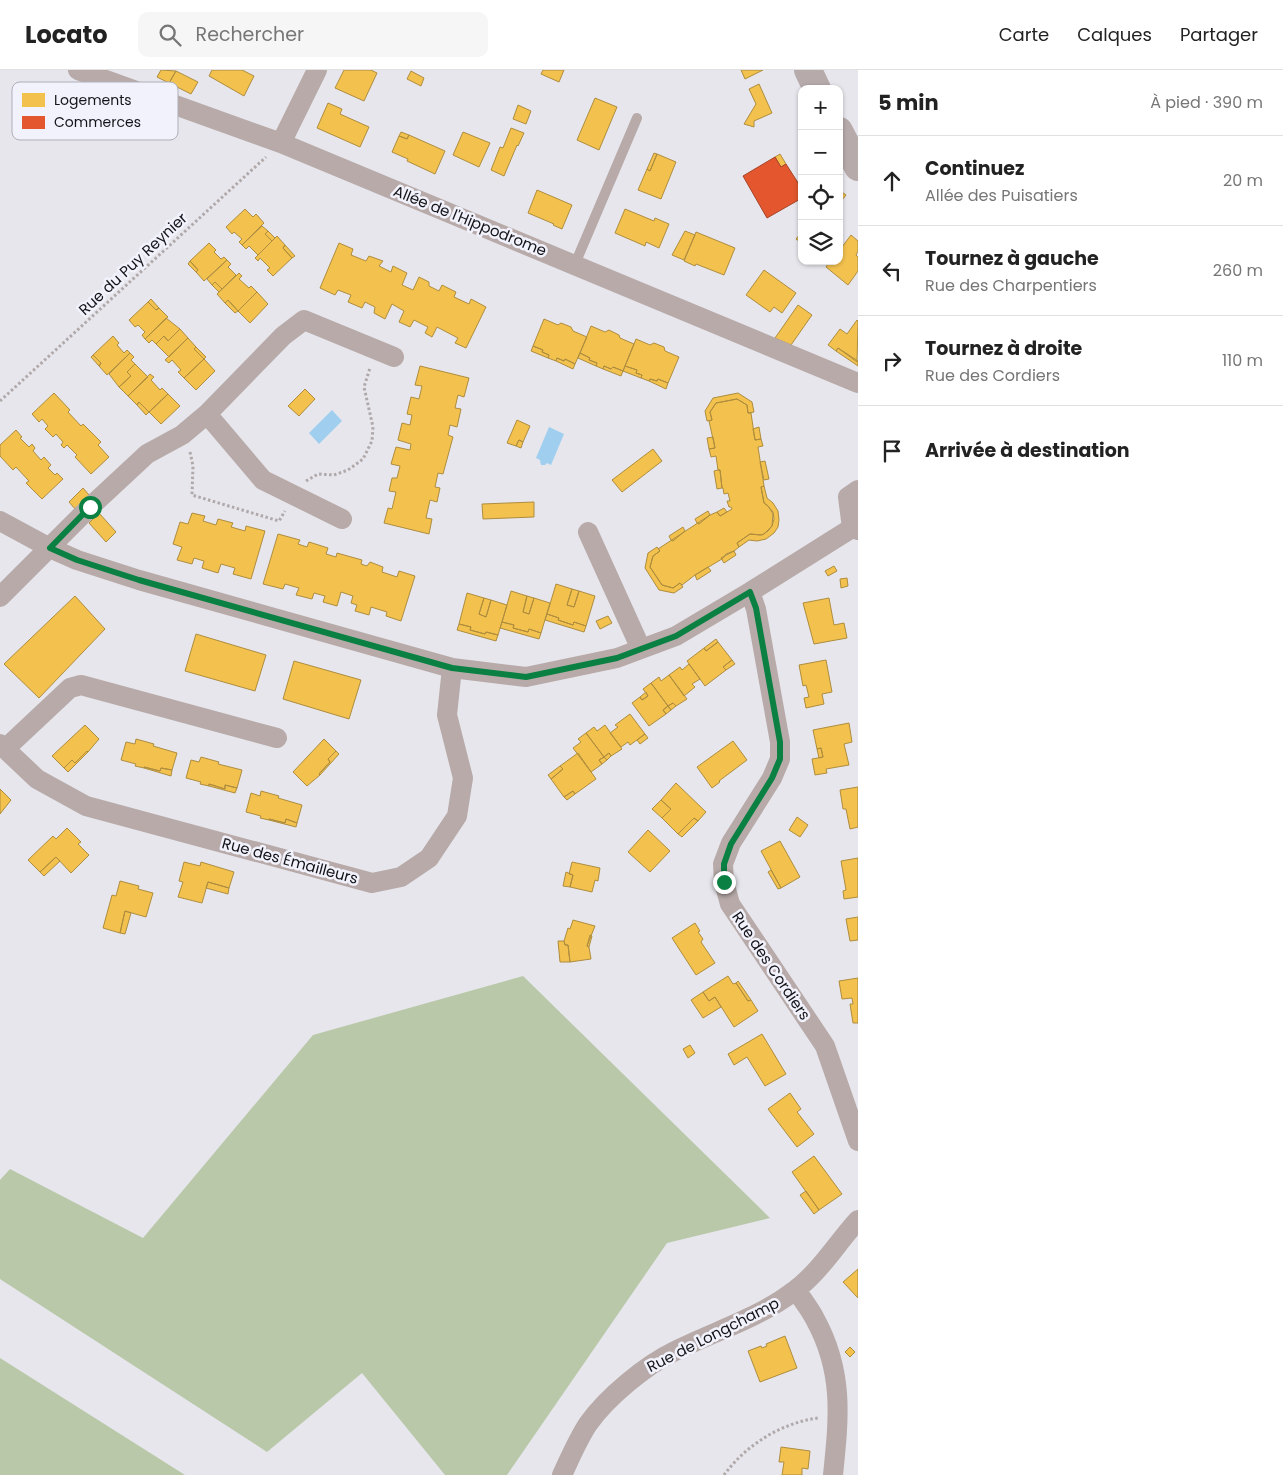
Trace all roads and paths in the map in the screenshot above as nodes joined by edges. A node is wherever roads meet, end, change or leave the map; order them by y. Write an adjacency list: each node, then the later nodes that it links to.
1 (78, 70): 4 (street, Allée de l'Hippodrome)
2 (317, 70): 9 (street)
3 (808, 70): 5 (main road)
4 (111, 82)
5 (815, 85)
6 (178, 106): 9 (street, Allée de l'Hippodrome)
7 (637, 118): 11 (lane)
8 (843, 139): 10 (main road)
9 (281, 143): 11 (street, Allée de l'Hippodrome); 14 (path, Rue du Puy Reynier)
10 (858, 168)
11 (576, 264): 13 (street, Allée de l'Hippodrome)
12 (385, 353): 15 (street); 18 (path)
13 (858, 383)
14 (0, 401)
15 (207, 414): 16 (street); 18 (street)
16 (182, 436): 18 (path); 23 (street)
17 (858, 490): 21 (street)
18 (294, 496): 19 (street)
19 (342, 519)
20 (0, 520): 23 (street)
21 (855, 529): 24 (street)
22 (588, 532): 26 (street)
23 (50, 548): 25 (street); 27 (street)
24 (750, 592): 26 (street); 30 (street, Rue des Cordiers)
25 (0, 597)
26 (641, 649): 27 (street)
27 (452, 668): 29 (street, Rue des Émailleurs)
28 (277, 738): 29 (street)
29 (2, 746)
30 (858, 1140)
31 (858, 1220): 32 (street, Rue de Longchamp)
32 (796, 1290): 33 (street); 34 (street, Rue de Longchamp)
33 (839, 1415): 35 (path); 36 (street)
34 (562, 1475)
35 (724, 1475)
36 (833, 1475)

